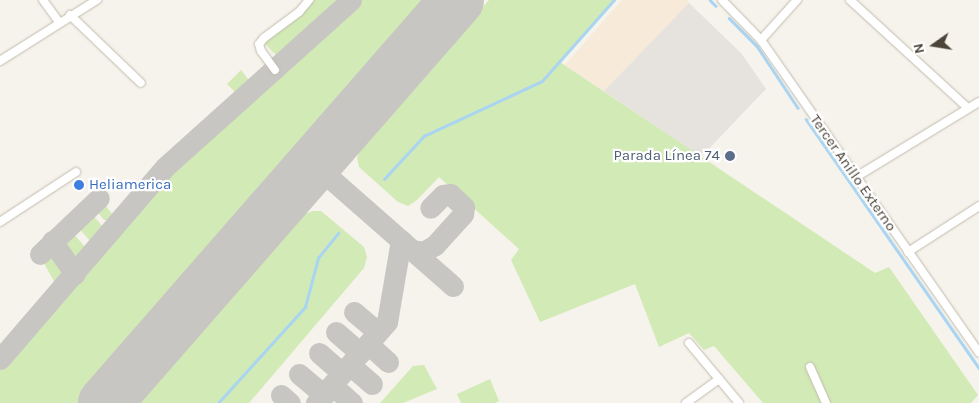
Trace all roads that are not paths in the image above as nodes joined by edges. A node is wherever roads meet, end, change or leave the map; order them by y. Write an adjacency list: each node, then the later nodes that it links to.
1 (42, 0): 8 (street)
2 (97, 0): 7 (street)
3 (309, 0): 11 (street)
4 (722, 0): 9 (street, Tercer Anillo Externo)
5 (796, 0): 9 (street)
6 (850, 0): 14 (street)
7 (70, 15): 8 (street); 12 (street)
8 (59, 22): 10 (street)
9 (761, 40): 16 (street, Tercer Anillo Externo)
10 (0, 61)
11 (275, 70)
12 (141, 83)
13 (979, 102): 14 (street)
14 (968, 108): 16 (street)
15 (76, 172): 18 (street)
16 (856, 177): 19 (street, Tercer Anillo Externo)
17 (979, 206): 19 (street)
18 (0, 222)
19 (908, 252): 21 (street, Tercer Anillo Externo)
20 (689, 343): 23 (street)
21 (979, 352)
22 (810, 367): 26 (street)
23 (719, 379): 24 (street); 25 (street)
24 (686, 403)
25 (740, 403)
26 (826, 403)

